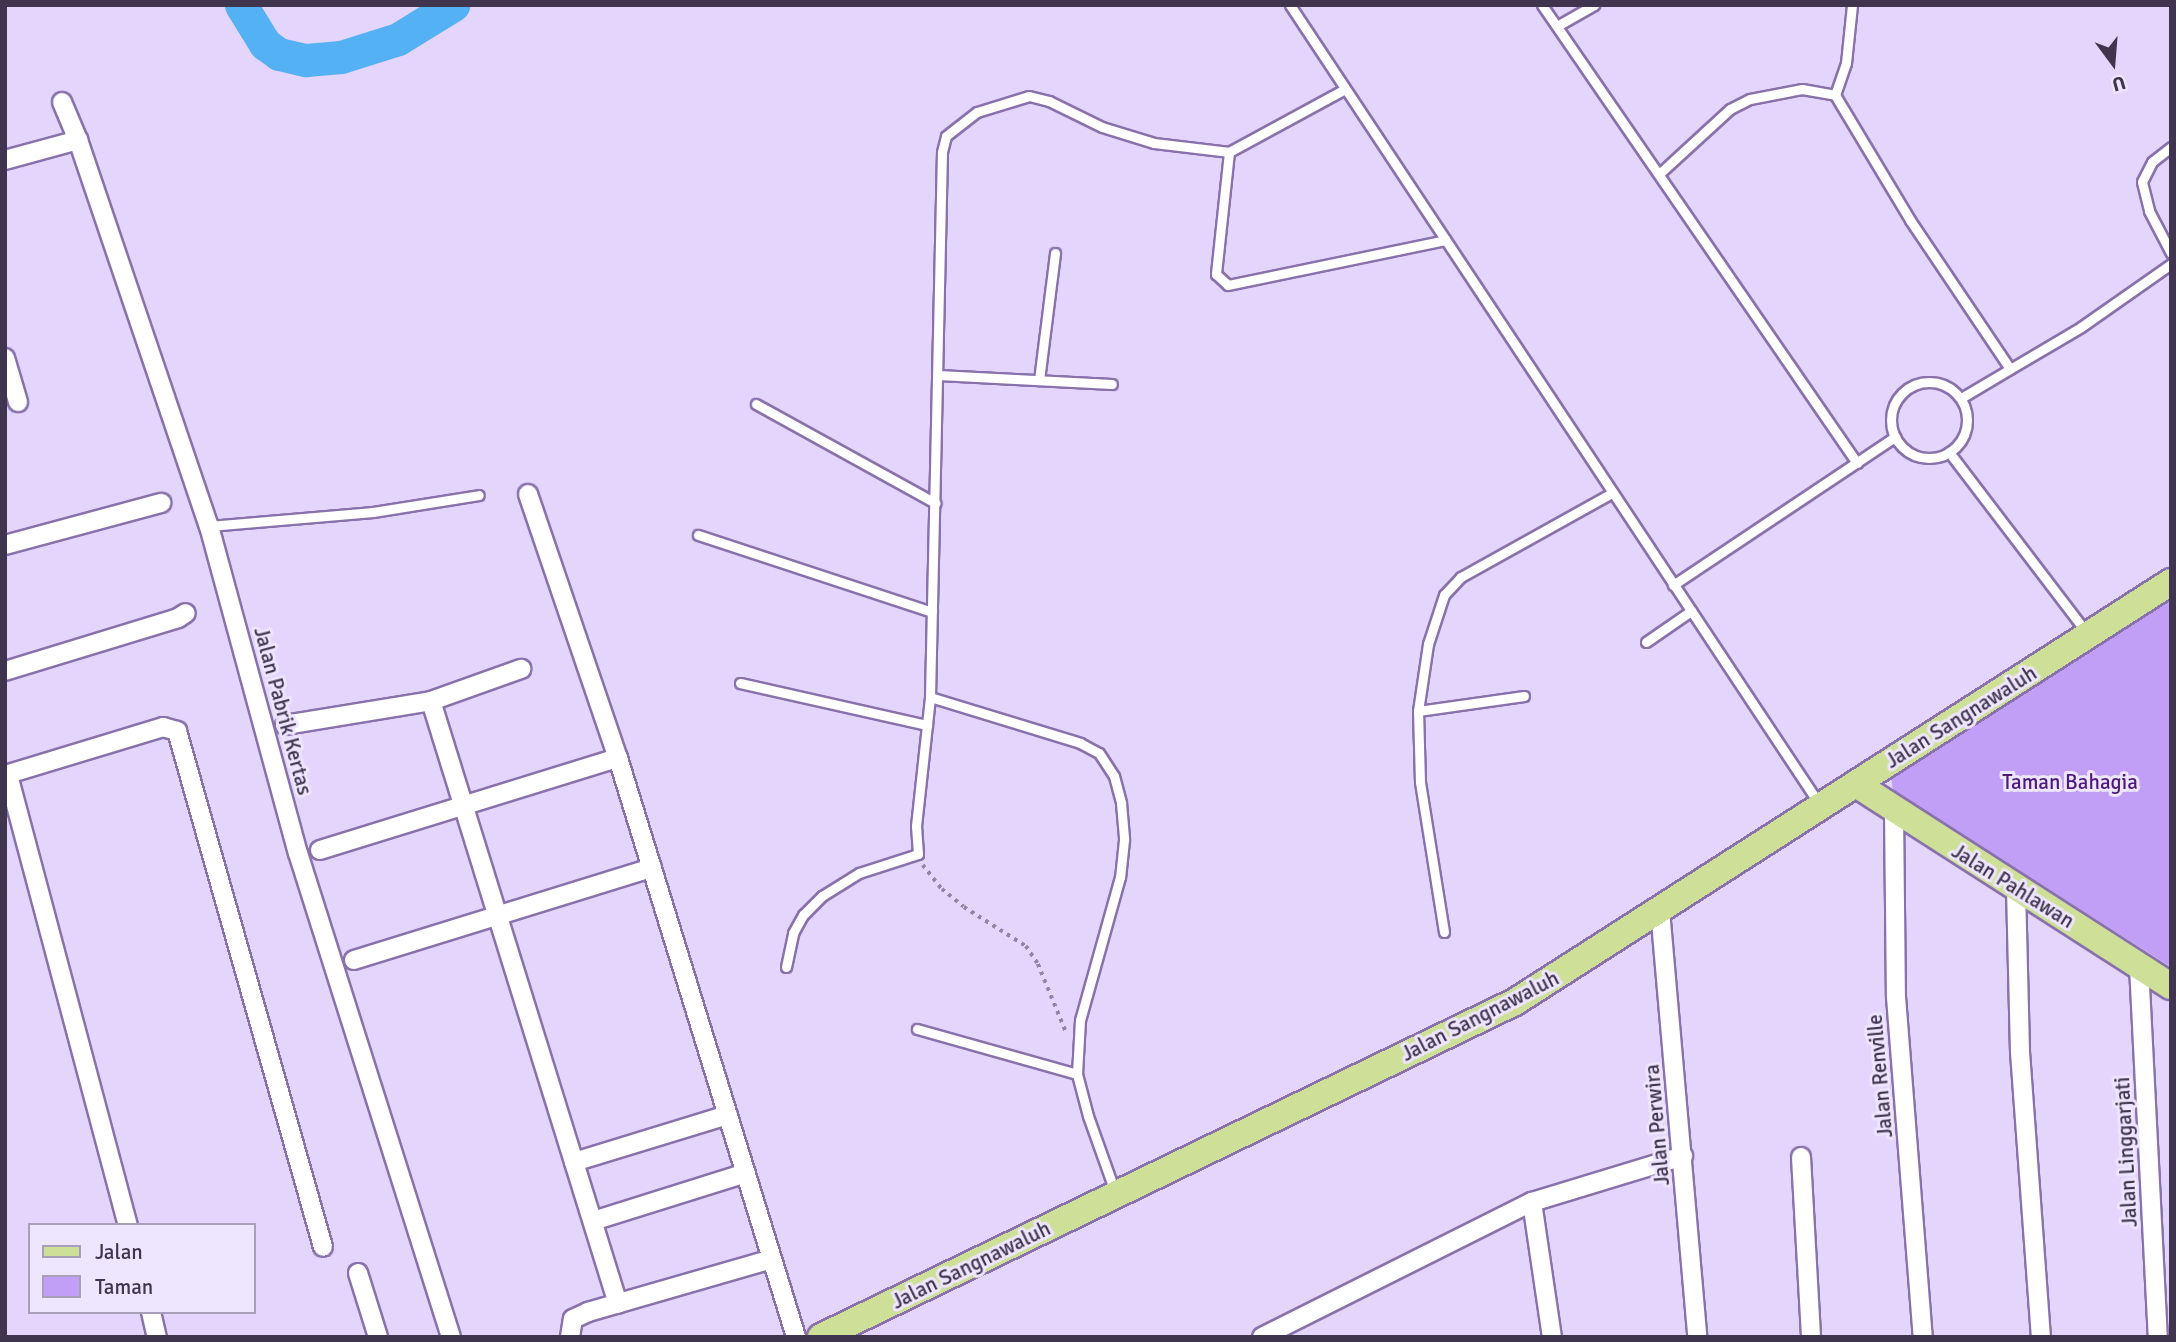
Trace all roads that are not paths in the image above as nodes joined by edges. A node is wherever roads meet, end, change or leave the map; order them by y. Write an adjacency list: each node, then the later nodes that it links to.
1 (1290, 5): 6 (lane)
2 (1542, 5): 5 (lane)
3 (1594, 5): 5 (lane)
4 (1852, 5): 7 (lane)
5 (1557, 26): 13 (lane)
6 (1345, 89): 11 (lane); 14 (lane)
7 (1835, 95): 13 (lane); 19 (lane)
8 (62, 102): 9 (street, Jalan Pabrik Kertas)
9 (78, 140): 12 (street); 34 (street, Jalan Pabrik Kertas)
10 (2171, 147): 16 (lane)
11 (1229, 152): 14 (lane); 20 (lane)
12 (5, 160)
13 (1658, 174): 28 (lane)
14 (1445, 240): 29 (lane)
15 (1055, 253): 21 (lane)
16 (2171, 253)
17 (2171, 264): 19 (lane)
18 (5, 358): 24 (street)
19 (2010, 369): 23 (lane)
20 (938, 375): 21 (lane); 33 (lane)
21 (1039, 380): 22 (lane)
22 (1112, 384)
23 (1961, 397): 26 (lane); 27 (lane)
24 (18, 402)
25 (756, 404): 33 (lane)
26 (1895, 437): 27 (lane); 28 (lane)
27 (1949, 452): 42 (lane)
28 (1857, 463): 38 (lane)
29 (1612, 492): 38 (lane); 50 (lane)
30 (528, 494): 53 (street)
31 (479, 495): 34 (lane)
32 (161, 503): 36 (street)
33 (934, 503): 41 (lane)
34 (209, 526): 87 (street, Jalan Pabrik Kertas)
35 (698, 535): 41 (lane)
36 (5, 545)
37 (2171, 582): 42 (main road, Jalan Sangnawaluh)
38 (1674, 585): 39 (lane)
39 (1691, 611): 43 (lane); 57 (lane)
40 (186, 612): 45 (street)
41 (932, 612): 48 (lane)
42 (2089, 636): 55 (main road, Jalan Sangnawaluh)
43 (1646, 642)
44 (521, 669): 49 (street)
45 (5, 671)
46 (740, 683): 52 (lane)
47 (1524, 696): 50 (lane)
48 (930, 697): 52 (lane); 70 (lane)
49 (431, 701): 51 (street); 56 (street)
50 (1418, 710): 64 (lane)
51 (285, 725)
52 (927, 725): 67 (lane)
53 (618, 758): 56 (street); 60 (street)
54 (7, 775): 79 (street); 80 (street)
55 (1856, 784): 57 (main road, Jalan Sangnawaluh); 58 (main road, Jalan Pahlawan)
56 (464, 805): 59 (street); 63 (street)
57 (1821, 806): 62 (main road, Jalan Sangnawaluh)
58 (1894, 811): 61 (main road, Jalan Pahlawan); 95 (street, Jalan Renville)
59 (320, 850)
60 (652, 868): 63 (street); 71 (street)
61 (2016, 888): 66 (main road, Jalan Pahlawan); 96 (street)
62 (1660, 910): 72 (street, Jalan Perwira); 76 (main road, Jalan Sangnawaluh)
63 (498, 914): 65 (street); 74 (street)
64 (1444, 932)
65 (354, 960)
66 (2139, 966): 68 (main road, Jalan Pahlawan); 97 (street, Jalan Linggarjati)
67 (786, 967)
68 (2171, 986)
69 (917, 1029): 70 (lane)
70 (1077, 1074): 76 (lane)
71 (728, 1115): 74 (street); 75 (street)
72 (1683, 1156): 77 (street); 93 (street, Jalan Perwira)
73 (1801, 1157): 94 (street)
74 (574, 1162): 78 (street)
75 (746, 1173): 78 (street); 81 (street)
76 (1116, 1194): 90 (main road, Jalan Sangnawaluh)
77 (1532, 1202): 91 (street); 92 (street)
78 (593, 1221): 83 (street)
79 (127, 1223)
80 (323, 1247)
81 (772, 1259): 83 (street); 89 (street)
82 (358, 1273): 86 (street)
83 (618, 1304): 88 (street)
84 (151, 1314): 85 (street)
85 (157, 1337)
86 (378, 1337)
87 (451, 1337)
88 (570, 1337)
89 (796, 1337)
90 (821, 1337)
91 (1262, 1337)
92 (1552, 1337)
93 (1697, 1337)
94 (1811, 1337)
95 (1923, 1337)
96 (2041, 1337)
97 (2158, 1337)

